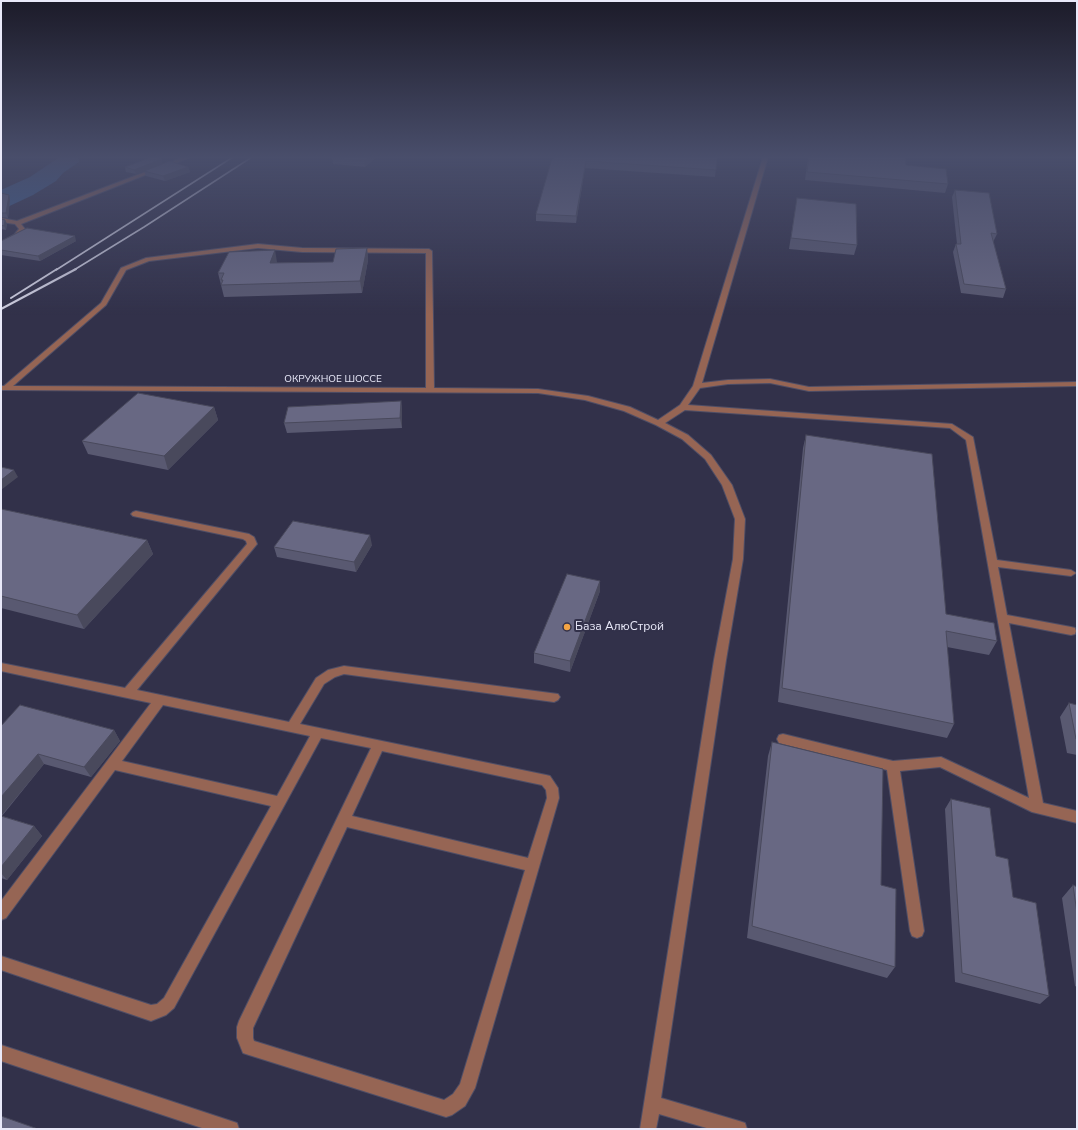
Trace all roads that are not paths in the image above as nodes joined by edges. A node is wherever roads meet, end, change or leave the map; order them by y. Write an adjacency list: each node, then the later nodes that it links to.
1 (52, 210): 4 (street)
2 (750, 210): 7 (street)
3 (1, 220): 4 (street)
4 (17, 223): 5 (street)
5 (1, 244)
6 (1077, 384): 7 (street)
7 (697, 386): 10 (street)
8 (4, 388): 9 (street, ОКРУЖНОЕ ШОССЕ); 9 (street)
9 (430, 391): 11 (street, ОКРУЖНОЕ ШОССЕ)
10 (683, 407): 11 (street); 13 (street)
11 (659, 423): 36 (street, ОКРУЖНОЕ ШОССЕ)
12 (136, 514): 18 (street)
13 (992, 562): 14 (street); 15 (street)
14 (1071, 573)
15 (1002, 618): 16 (street); 28 (street)
16 (1071, 631)
17 (1, 667): 18 (street)
18 (128, 693): 20 (street)
19 (554, 697): 21 (street)
20 (160, 700): 21 (street); 25 (street)
21 (292, 727): 22 (street)
22 (318, 733): 24 (street); 27 (street)
23 (783, 739): 26 (street)
24 (379, 745): 30 (street); 31 (street)
25 (112, 764): 27 (street); 32 (street)
26 (893, 766): 28 (street); 33 (street)
27 (280, 802): 34 (street)
28 (1037, 808): 29 (street)
29 (1077, 817)
30 (343, 820): 31 (street); 31 (street)
31 (533, 866)
32 (1, 913)
33 (917, 930)
34 (1, 963)
35 (1, 1053): 37 (street)
36 (652, 1104): 38 (street, ОКРУЖНОЕ ШОССЕ); 39 (street)
37 (231, 1129)
38 (648, 1129)
39 (739, 1129)

